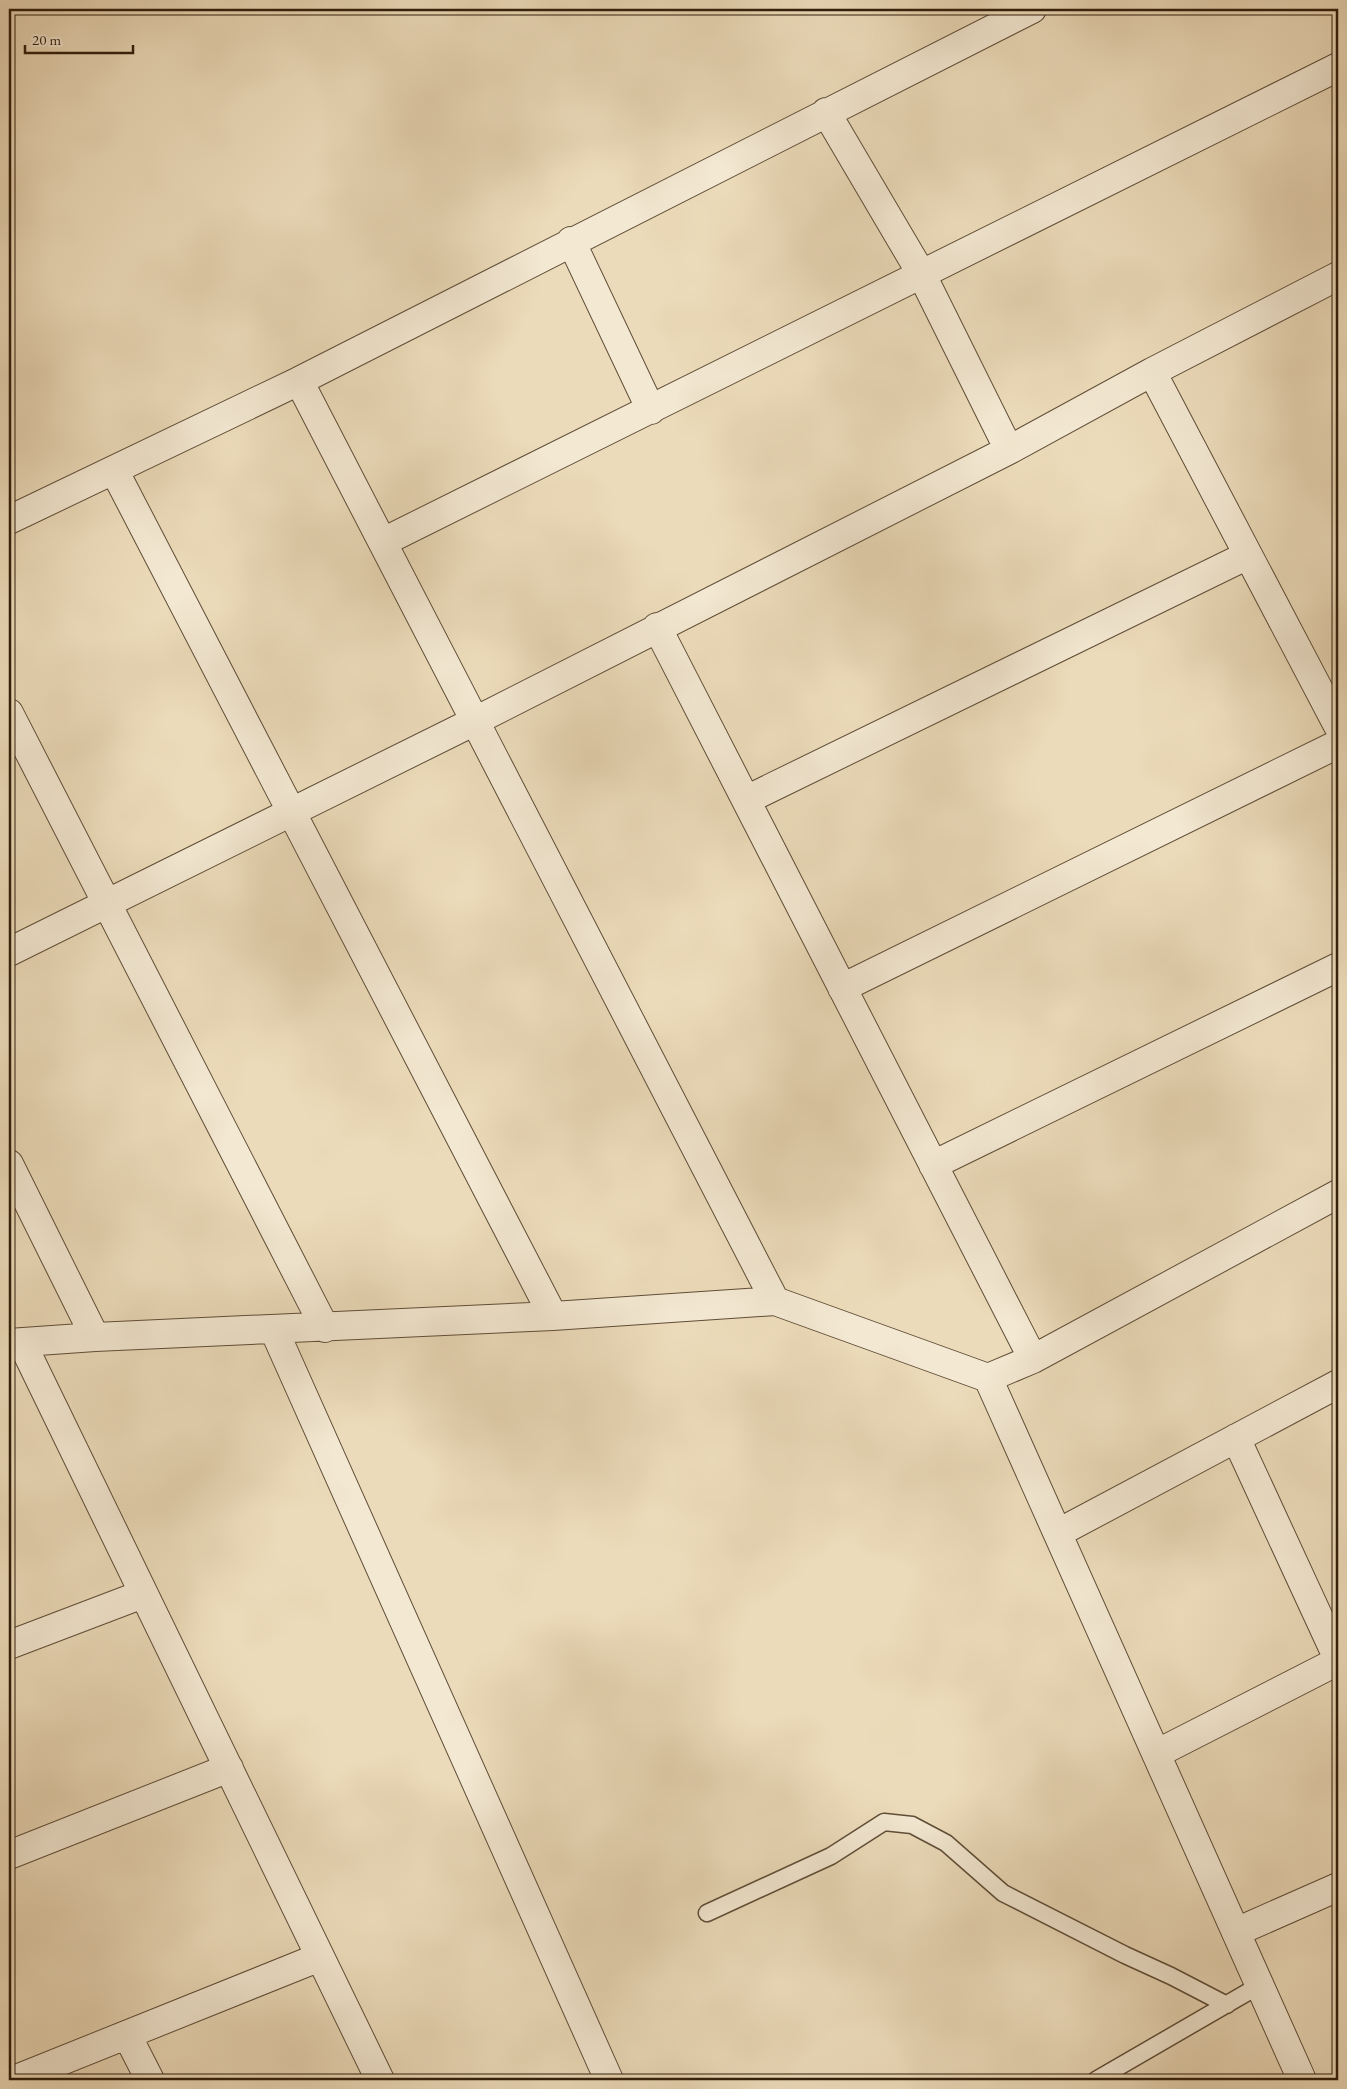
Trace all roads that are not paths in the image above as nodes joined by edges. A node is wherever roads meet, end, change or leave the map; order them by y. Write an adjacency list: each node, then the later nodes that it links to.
1 (1032, 9): 3 (street)
2 (1338, 67): 5 (street)
3 (826, 112): 4 (street); 5 (street)
4 (571, 241): 8 (street); 9 (street)
5 (922, 275): 9 (street); 10 (street)
6 (1338, 276): 7 (street)
7 (1152, 372): 10 (street); 14 (street)
8 (299, 381): 11 (street); 13 (street)
9 (651, 410): 13 (street)
10 (1009, 450): 15 (street)
11 (114, 470): 12 (street); 21 (street)
12 (9, 520)
13 (383, 542): 17 (street)
14 (1248, 555): 18 (street); 20 (street)
15 (657, 627): 17 (street); 20 (street)
16 (9, 713): 22 (street)
17 (475, 721): 21 (street); 29 (street)
18 (1338, 726)
19 (1338, 744): 25 (street)
20 (746, 800): 25 (street)
21 (290, 812): 22 (street); 30 (street)
22 (107, 903): 23 (street); 31 (street)
23 (9, 952)
24 (1338, 968): 27 (street)
25 (842, 988): 27 (street)
26 (9, 1164): 33 (street)
27 (933, 1165): 35 (street)
28 (1337, 1198): 35 (street)
29 (775, 1301): 30 (street); 36 (street)
30 (553, 1316): 31 (street)
31 (325, 1328): 32 (street)
32 (274, 1330): 33 (street); 56 (street)
33 (95, 1337): 34 (street)
34 (15, 1343): 40 (street)
35 (1033, 1359): 36 (street)
36 (988, 1378): 39 (street)
37 (1338, 1384): 38 (street)
38 (1236, 1438): 39 (street); 42 (street)
39 (1058, 1533): 43 (street)
40 (143, 1594): 41 (street); 44 (street)
41 (9, 1645)
42 (1338, 1660): 43 (street)
43 (1156, 1754): 48 (street)
44 (228, 1768): 45 (street); 49 (street)
45 (9, 1855)
46 (1338, 1887): 48 (street)
47 (706, 1913): 51 (lane)
48 (1236, 1932): 50 (street)
49 (320, 1957): 52 (street); 55 (street)
50 (1260, 1985): 51 (lane); 58 (street)
51 (1227, 2005): 57 (lane)
52 (127, 2035): 53 (street); 54 (street)
53 (14, 2080)
54 (150, 2080)
55 (380, 2080)
56 (609, 2080)
57 (1096, 2080)
58 (1302, 2080)

